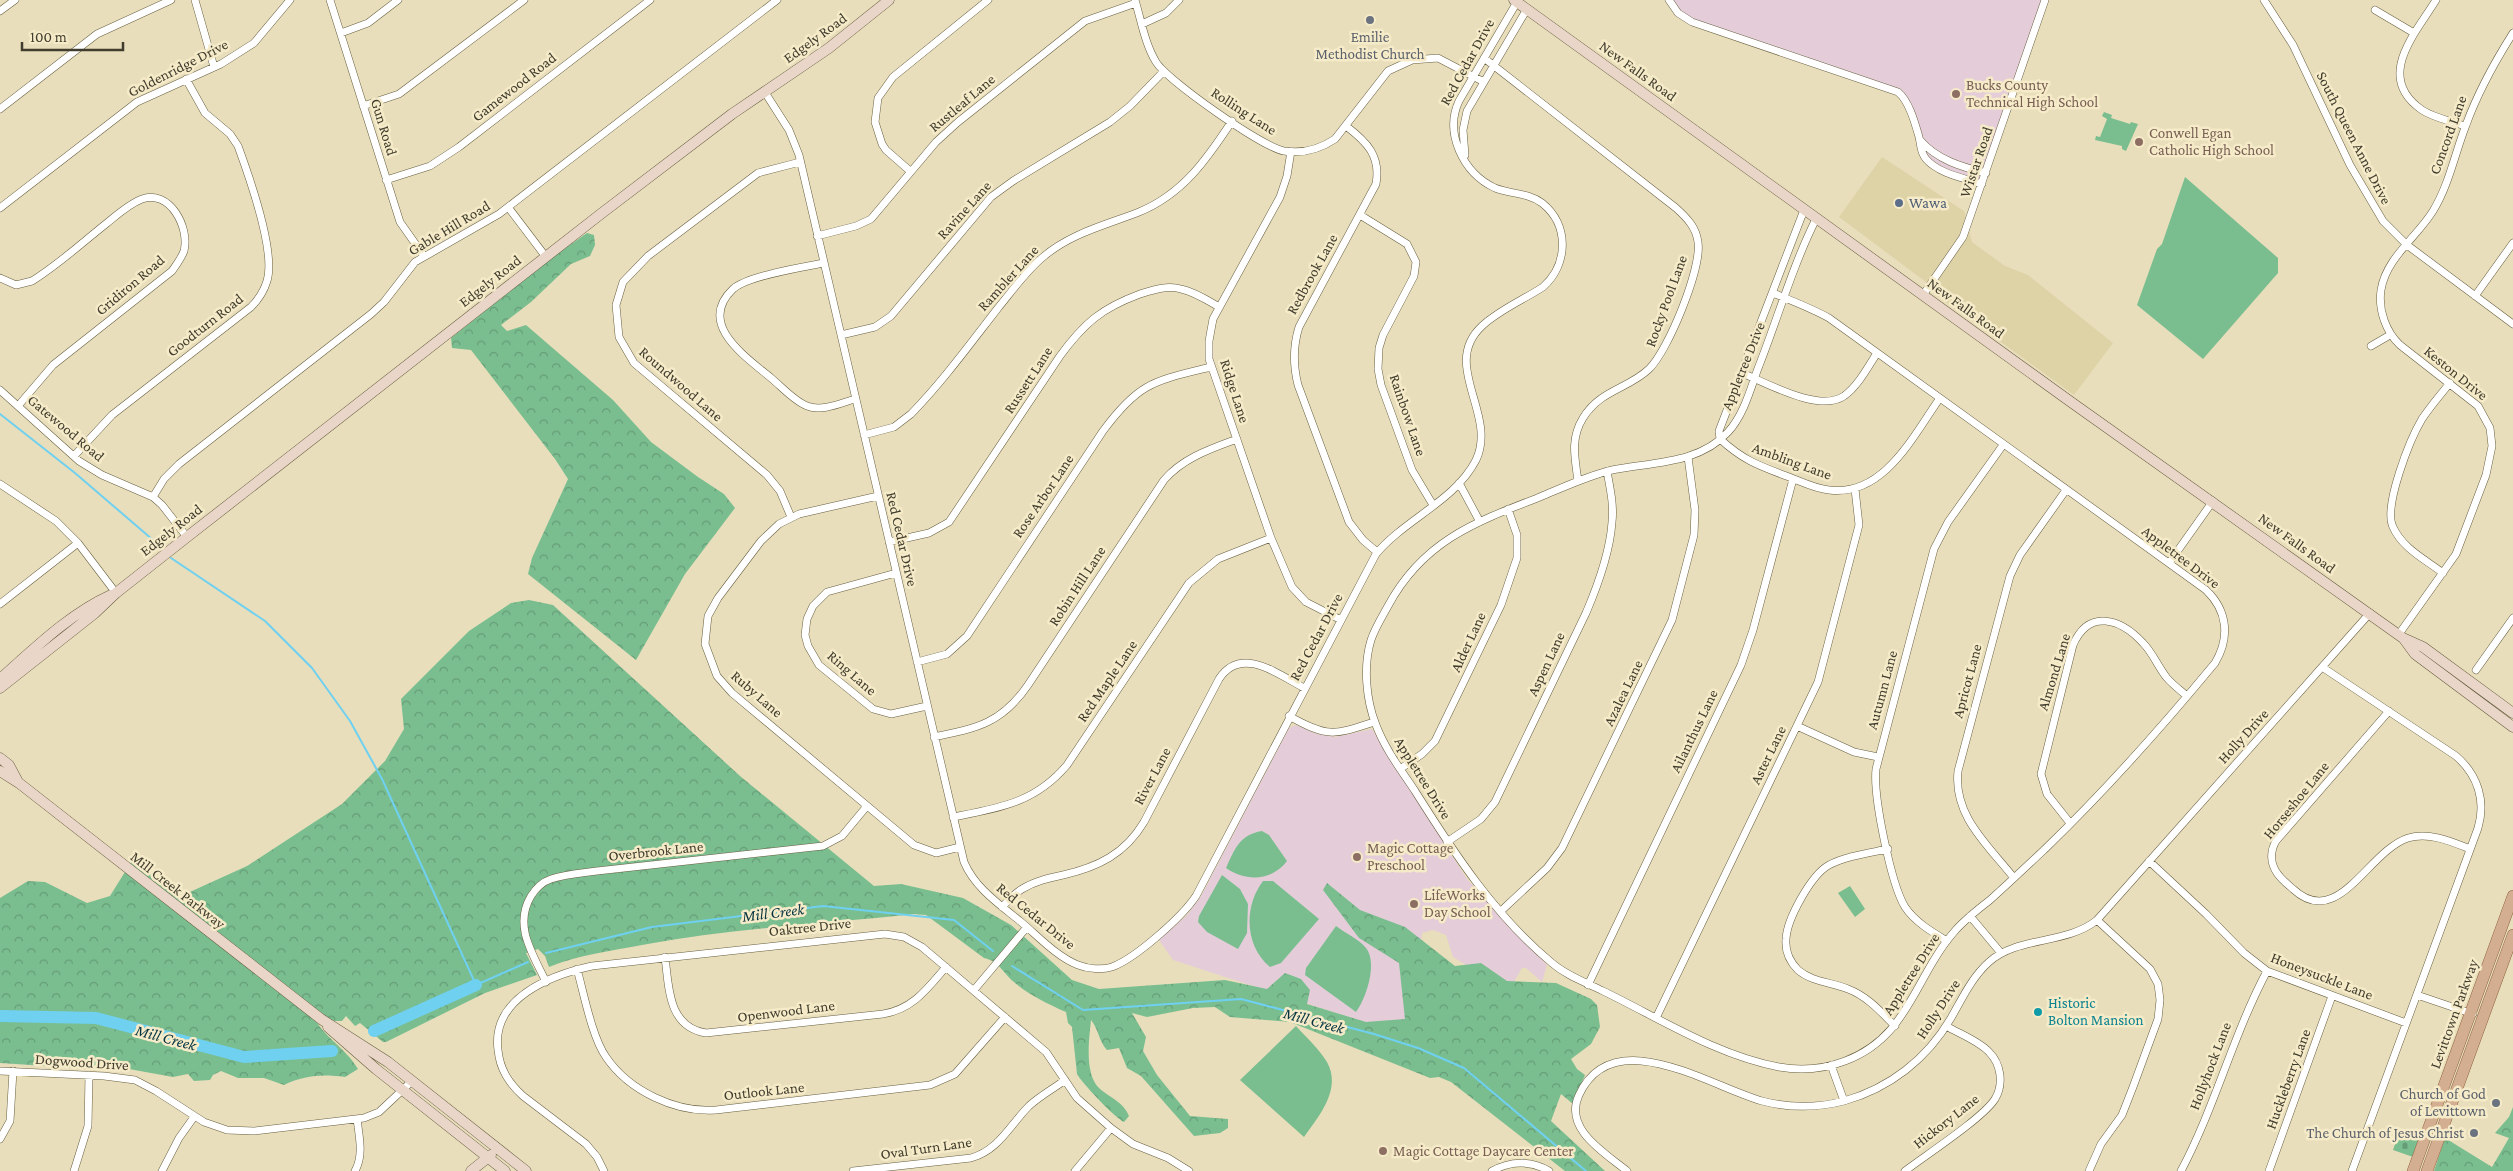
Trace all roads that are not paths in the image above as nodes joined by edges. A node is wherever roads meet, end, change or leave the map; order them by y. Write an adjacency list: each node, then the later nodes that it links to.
1 (15, 0): 21 (street)
2 (171, 0): 35 (street)
3 (195, 0): 28 (street)
4 (290, 0): 28 (street, Goldenridge Drive)
5 (330, 0): 23 (street, Gun Road)
6 (398, 0): 23 (street)
7 (524, 0): 34 (street)
8 (650, 0): 45 (street, Gamewood Road)
9 (777, 0): 47 (street, Gable Hill Road)
10 (889, 0): 33 (main road, Edgely Road)
11 (988, 0): 43 (street)
12 (1179, 0): 22 (street)
13 (1669, 0): 39 (street)
14 (2045, 0): 44 (street, Wistar Road)
15 (2264, 0): 54 (street, South Queen Anne Drive)
16 (2436, 0): 24 (street)
17 (1135, 1): 22 (street, Rolling Lane); 43 (street, Rustleaf Lane)
18 (1516, 1): 19 (main road, New Falls Road); 26 (street, Red Cedar Drive)
19 (1527, 9): 27 (street, Red Cedar Drive); 49 (main road, New Falls Road)
20 (2375, 10): 24 (street)
21 (0, 12)
22 (1142, 24): 29 (street, Rolling Lane)
23 (341, 32): 34 (street, Gun Road)
24 (2414, 33): 38 (street)
25 (2513, 34): 38 (street, Concord Lane)
26 (1484, 58): 27 (street, Rocky Pool Lane); 30 (street, Red Cedar Drive)
27 (1494, 66): 32 (street, Red Cedar Drive); 85 (street, Rocky Pool Lane)
28 (214, 67): 31 (street, Goldenridge Drive)
29 (1164, 71): 36 (street, Rolling Lane); 65 (street, Ravine Lane)
30 (1474, 76): 32 (street, Rolling Lane); 37 (street, Rolling Lane); 42 (street, Red Cedar Drive)
31 (186, 79): 48 (street, Goldenridge Drive); 81 (street, Goodturn Road)
32 (1484, 82): 42 (street, Red Cedar Drive)
33 (764, 91): 41 (street, Red Cedar Drive); 56 (main road, Edgely Road)
34 (363, 106): 45 (street, Gun Road)
35 (0, 109)
36 (1232, 121): 40 (street, Rolling Lane); 77 (street, Rambler Lane)
37 (1346, 126): 40 (street, Rolling Lane); 50 (street, Redbrook Lane)
38 (2465, 126): 54 (street, Concord Lane)
39 (1920, 140): 44 (street); 46 (street)
40 (1291, 151): 63 (street, Ridge Lane)
41 (800, 162): 52 (street, Red Cedar Drive); 95 (street, Roundwood Lane)
42 (1470, 165): 86 (street, Red Cedar Drive)
43 (910, 171): 52 (street, Rustleaf Lane)
44 (1986, 173): 46 (street, Wistar Road)
45 (386, 180): 55 (street, Gun Road)
46 (1982, 184): 60 (street, Wistar Road)
47 (508, 207): 55 (street, Gable Hill Road); 56 (street)
48 (0, 208)
49 (1804, 210): 51 (main road, New Falls Road); 59 (street, Appletree Drive)
50 (1360, 215): 93 (street, Rainbow Lane); 101 (street, Redbrook Lane)
51 (1816, 219): 60 (main road, New Falls Road); 62 (street, Appletree Drive)
52 (818, 236): 57 (street, Red Cedar Drive)
53 (2513, 243): 61 (street)
54 (2407, 245): 61 (street, South Queen Anne Drive); 66 (street)
55 (424, 256): 90 (street, Gable Hill Road)
56 (546, 257): 97 (main road, Edgely Road)
57 (824, 263): 65 (street, Red Cedar Drive); 75 (street)
58 (0, 278): 76 (street, Gridiron Road)
59 (1772, 294): 62 (street, Appletree Drive); 70 (street, Appletree Drive)
60 (1923, 295): 92 (main road, New Falls Road)
61 (2475, 296): 64 (street, South Queen Anne Drive)
62 (1785, 298): 68 (street, Appletree Drive); 71 (street, Appletree Drive)
63 (1219, 307): 69 (street, Ridge Lane); 99 (street, Russett Lane)
64 (2513, 324)
65 (841, 335): 75 (street, Red Cedar Drive)
66 (2390, 335): 67 (street); 72 (street, Keston Drive)
67 (2371, 346)
68 (1877, 353): 71 (street); 74 (street, Appletree Drive)
69 (1211, 367): 78 (street, Ridge Lane); 111 (street, Rose Arbor Lane)
70 (1742, 373): 71 (street); 79 (street, Appletree Drive)
71 (1755, 378): 79 (street, Appletree Drive)
72 (2450, 383): 104 (street, Keston Drive); 104 (street)
73 (0, 390): 76 (street, Gatewood Road)
74 (1940, 398): 80 (street, Appletree Drive); 88 (street, Ambling Lane)
75 (856, 399): 77 (street, Red Cedar Drive)
76 (18, 406): 81 (street, Gatewood Road)
77 (864, 435): 91 (street, Red Cedar Drive)
78 (1237, 439): 98 (street, Ridge Lane); 125 (street, Robin Hill Lane)
79 (1720, 439): 82 (street, Appletree Drive); 84 (street, Ambling Lane)
80 (2004, 445): 89 (street, Appletree Drive); 127 (street, Autumn Lane)
81 (74, 456): 90 (street, Gatewood Road)
82 (1688, 457): 83 (street, Appletree Drive); 142 (street, Azalea Lane)
83 (1607, 472): 85 (street, Appletree Drive); 134 (street, Aspen Lane)
84 (1793, 478): 88 (street, Ambling Lane); 154 (street, Ailanthus Lane)
85 (1578, 481): 94 (street, Appletree Drive)
86 (1459, 483): 93 (street, Red Cedar Drive); 96 (street)
87 (0, 484): 100 (street)
88 (1855, 489): 123 (street, Aster Lane)
89 (2066, 490): 102 (street, Appletree Drive); 139 (street, Apricot Lane)
90 (152, 496): 97 (street, Gatewood Road)
91 (878, 496): 95 (street, Ruby Lane); 99 (street, Red Cedar Drive)
92 (2213, 501): 102 (street); 107 (main road, New Falls Road)
93 (1433, 505): 101 (street, Red Cedar Drive)
94 (1508, 509): 96 (street, Appletree Drive); 128 (street, Alder Lane)
95 (791, 517): 131 (street, Ruby Lane)
96 (1480, 522): 122 (street, Appletree Drive)
97 (186, 537): 105 (main road, Edgely Road)
98 (1271, 538): 109 (street, Ridge Lane); 132 (street, Red Maple Lane)
99 (889, 542): 103 (street, Red Cedar Drive)
100 (78, 543): 105 (street); 106 (street)
101 (1377, 552): 109 (street, Red Cedar Drive)
102 (2169, 563): 117 (street, Appletree Drive)
103 (896, 573): 111 (street, Red Cedar Drive); 118 (street, Ring Lane)
104 (2443, 573): 110 (street, Keston Drive)
105 (116, 593): 114 (main road, Edgely Road); 115 (main road, Edgely Road)
106 (0, 604)
107 (2370, 613): 110 (main road, New Falls Road); 112 (street, Holly Drive)
108 (2513, 618): 113 (street)
109 (1341, 620): 116 (street, Red Cedar Drive)
110 (2401, 636): 120 (main road, New Falls Road); 124 (main road, New Falls Road)
111 (916, 662): 118 (street, Red Cedar Drive)
112 (2322, 667): 119 (street); 138 (street, Holly Drive)
113 (2476, 670)
114 (0, 679)
115 (0, 688)
116 (1304, 688): 121 (street, Red Cedar Drive); 141 (street, River Lane)
117 (2187, 696): 133 (street, Appletree Drive); 133 (street, Almond Lane)
118 (927, 706): 125 (street, Red Cedar Drive)
119 (2389, 711): 136 (street); 136 (street, Horseshoe Lane)
120 (2513, 713)
121 (1290, 716): 122 (street); 145 (street, Red Cedar Drive)
122 (1374, 722): 128 (street, Appletree Drive)
123 (1797, 726): 127 (street); 161 (street, Aster Lane)
124 (2513, 727)
125 (934, 737): 132 (street, Red Cedar Drive)
126 (0, 758): 130 (main road, Mill Creek Parkway)
127 (1878, 758): 137 (street, Autumn Lane)
128 (1400, 769): 134 (street, Appletree Drive)
129 (0, 771): 130 (main road, Mill Creek Parkway)
130 (19, 783): 162 (main road, Mill Creek Parkway)
131 (867, 806): 135 (street, Ruby Lane); 153 (street, Overbrook Lane)
132 (953, 818): 135 (street, Red Cedar Drive)
133 (2070, 823): 139 (street, Appletree Drive)
134 (1447, 842): 142 (street, Appletree Drive)
135 (960, 847): 141 (street, Red Cedar Drive)
136 (2470, 848): 156 (street)
137 (1888, 849): 147 (street, Autumn Lane); 164 (street)
138 (2149, 861): 144 (street, Holly Drive); 152 (street, Honeysuckle Lane)
139 (2014, 878): 143 (street, Appletree Drive)
140 (2513, 896): 158 (main road, Levittown Parkway)
141 (1002, 907): 145 (street, Red Cedar Drive)
142 (1501, 911): 154 (street, Appletree Drive)
143 (1970, 916): 147 (street, Appletree Drive); 148 (street)
144 (2097, 920): 148 (street, Holly Drive); 194 (street)
145 (1027, 926): 155 (street)
146 (2513, 935): 160 (main road, Levittown Parkway)
147 (1947, 941): 164 (street, Appletree Drive)
148 (2001, 953): 165 (street, Holly Drive)
149 (665, 958): 150 (street, Oaktree Drive); 150 (street, Openwood Lane); 151 (street, Oaktree Drive)
150 (946, 966): 155 (street, Oaktree Drive)
151 (577, 970): 153 (street, Oaktree Drive); 159 (street, Outlook Lane)
152 (2267, 971): 157 (street, Honeysuckle Lane); 195 (street, Hollyhock Lane)
153 (546, 982): 186 (street, Oaktree Drive)
154 (1588, 985): 161 (street, Appletree Drive)
155 (974, 990): 159 (street, Oaktree Drive)
156 (2417, 995): 158 (street); 163 (street)
157 (2332, 996): 163 (street, Honeysuckle Lane); 196 (street, Huckleberry Lane)
158 (2470, 1013): 160 (street); 198 (main road, Levittown Parkway)
159 (1005, 1016): 170 (street, Oaktree Drive)
160 (2483, 1017): 199 (main road, Levittown Parkway)
161 (1656, 1018): 166 (street, Appletree Drive)
162 (321, 1019): 171 (main road, Mill Creek Parkway); 172 (main road, Mill Creek Parkway)
163 (2406, 1023): 197 (street)
164 (1895, 1026): 166 (street, Appletree Drive)
165 (1946, 1026): 173 (street, Holly Drive); 193 (street, Hickory Lane)
166 (1831, 1066): 173 (street)
167 (0, 1071): 168 (street, Dogwood Drive)
168 (13, 1071): 169 (street, Dogwood Drive); 177 (street)
169 (89, 1075): 174 (street, Dogwood Drive); 180 (street)
170 (1065, 1080): 176 (street, Oaktree Drive); 187 (street, Oval Turn Lane)
171 (412, 1081): 172 (street, Dogwood Drive); 178 (main road, Mill Creek Parkway)
172 (402, 1090): 175 (street, Dogwood Drive); 179 (main road, Mill Creek Parkway)
173 (1844, 1100): 192 (street, Holly Drive)
174 (194, 1117): 175 (street, Dogwood Drive); 181 (street)
175 (357, 1119): 182 (street)
176 (1111, 1128): 188 (street); 189 (street, Oaktree Drive)
177 (0, 1139)
178 (498, 1150): 179 (main road); 185 (main road, Mill Creek Parkway)
179 (487, 1158): 183 (main road); 184 (main road, Mill Creek Parkway)
180 (74, 1171)
181 (162, 1171)
182 (356, 1171)
183 (471, 1171)
184 (505, 1171)
185 (526, 1171)
186 (604, 1171)
187 (853, 1171)
188 (1074, 1171)
189 (1189, 1171)
190 (1492, 1171): 191 (street)
191 (1549, 1171)
192 (1626, 1171)
193 (1905, 1171)
194 (2089, 1171)
195 (2181, 1171)
196 (2269, 1171)
197 (2352, 1171)
198 (2413, 1171)
199 (2427, 1171)

